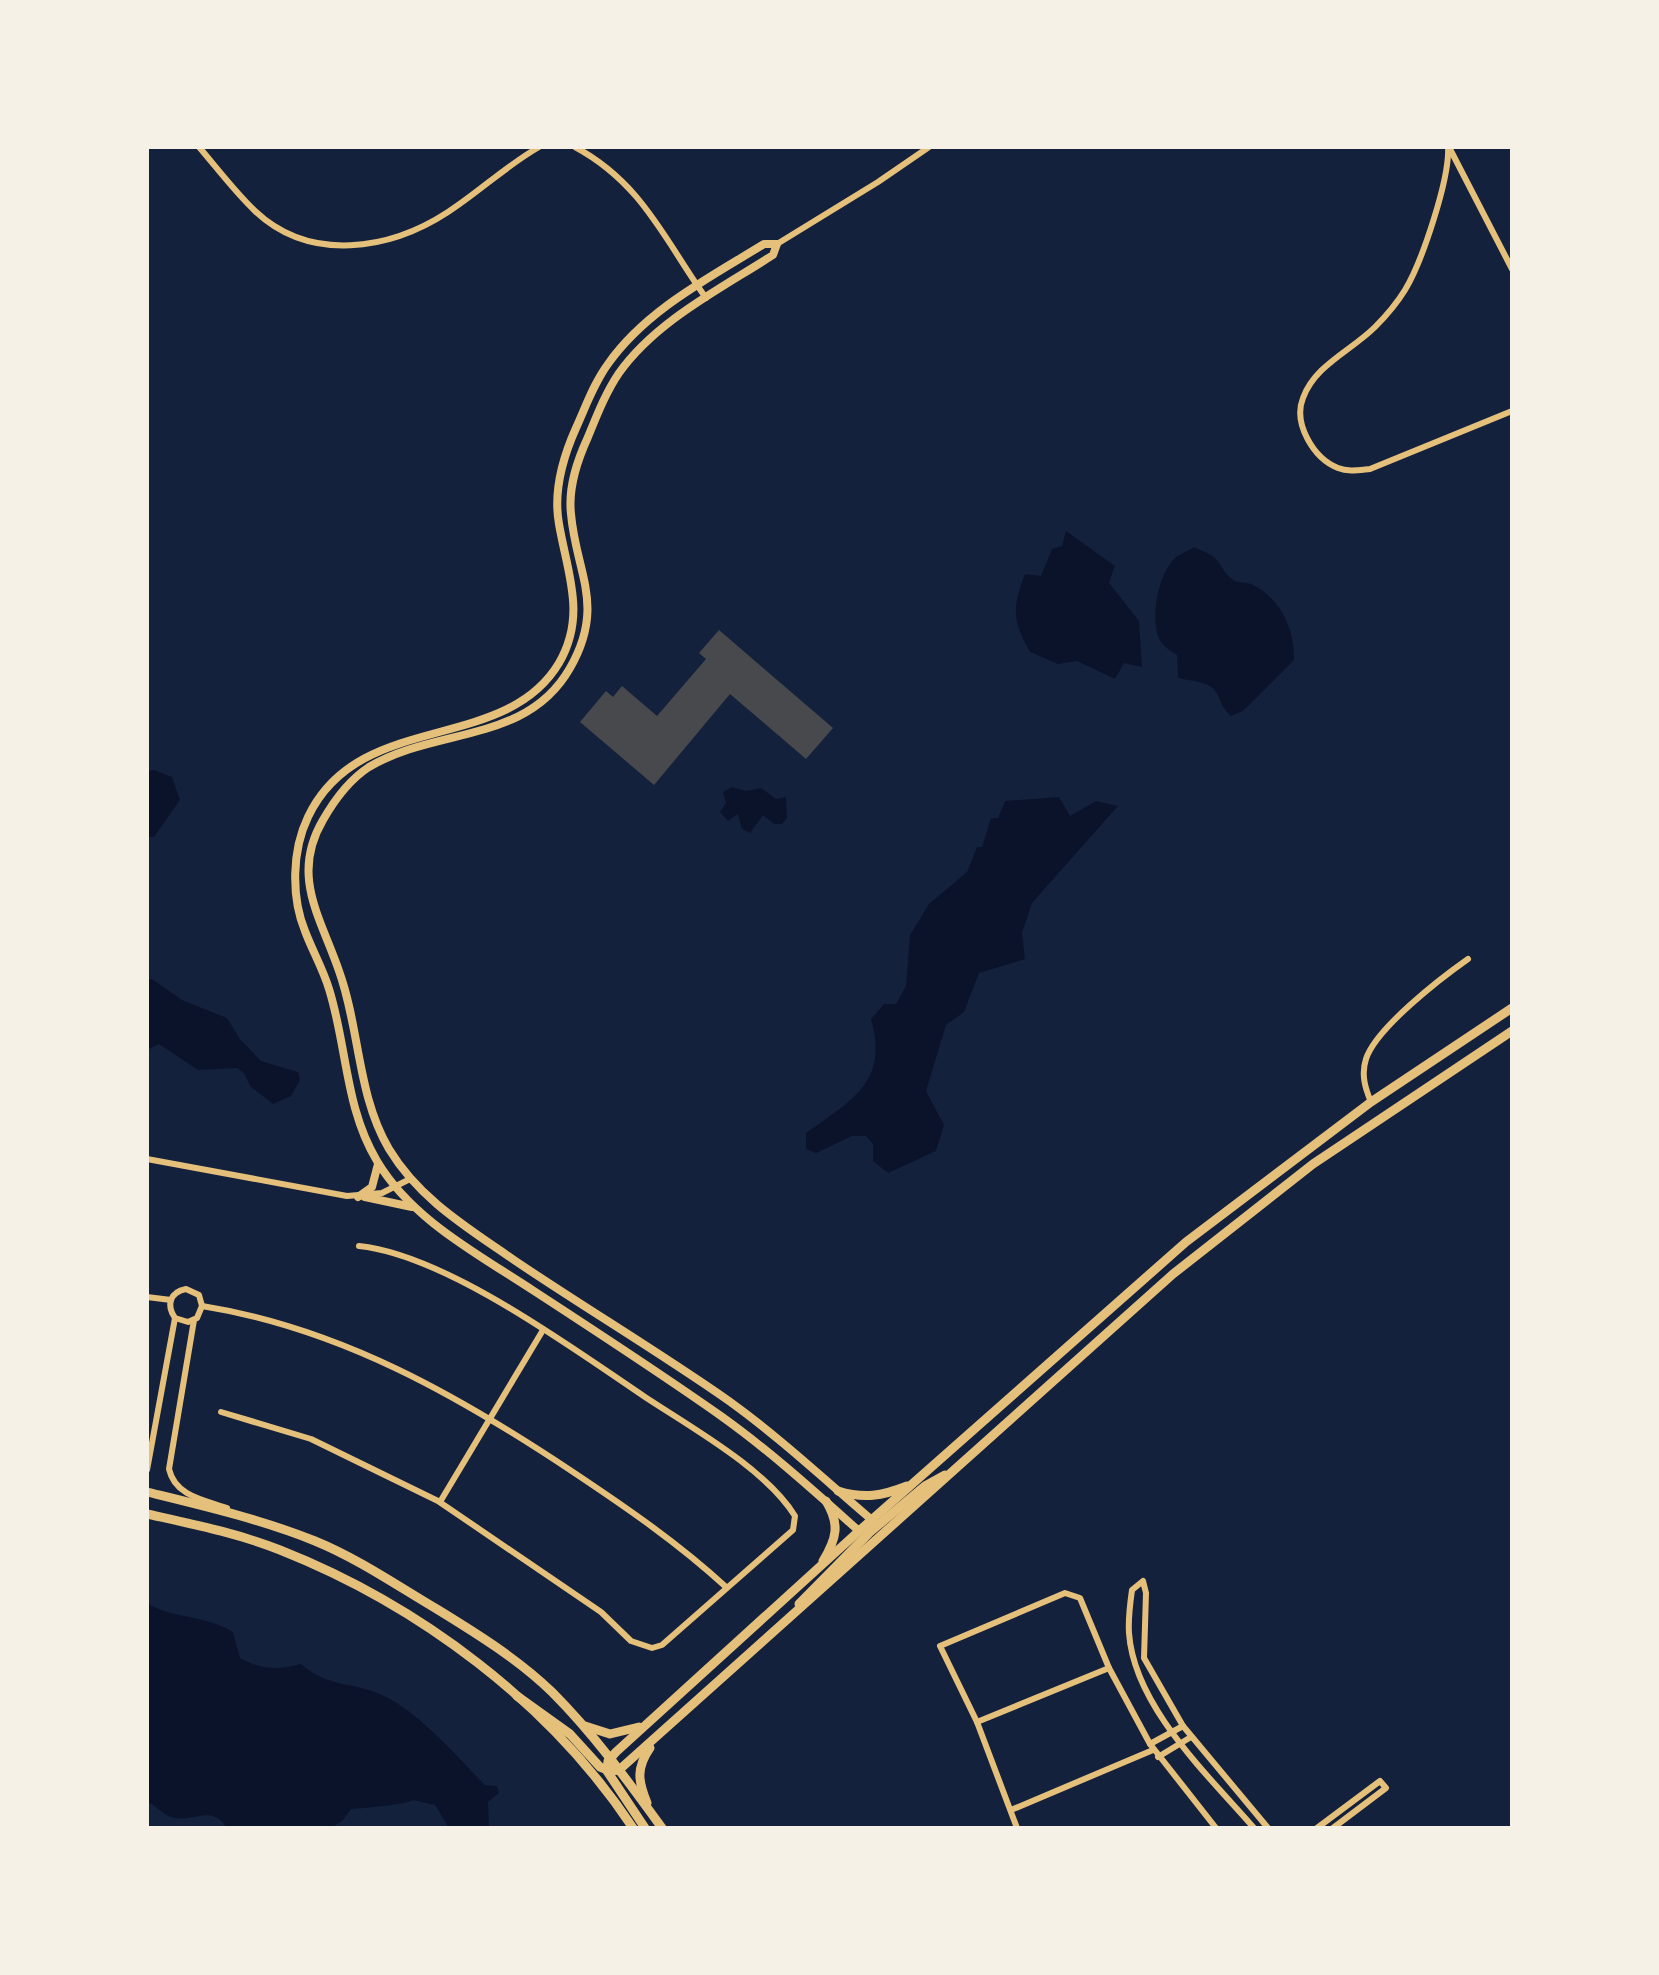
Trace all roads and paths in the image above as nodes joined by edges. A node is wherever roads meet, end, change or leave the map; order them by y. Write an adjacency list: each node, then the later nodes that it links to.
1 (199, 147): 2 (street)
2 (539, 147)
3 (575, 147): 8 (street)
4 (929, 147): 6 (street)
5 (1449, 147): 7 (street); 12 (street)
6 (777, 243): 8 (street); 9 (street)
7 (1512, 269)
8 (697, 285): 9 (street); 10 (street)
9 (706, 298): 11 (street)
10 (624, 344): 11 (street); 18 (street)
11 (634, 355): 19 (street)
12 (1512, 411)
13 (1468, 959): 16 (street)
14 (1512, 1008): 16 (main road)
15 (1512, 1031): 34 (main road)
16 (1371, 1102): 36 (main road)
17 (147, 1159): 21 (street)
18 (378, 1164): 20 (street); 21 (street)
19 (410, 1179): 20 (street); 30 (street)
20 (395, 1189): 21 (street); 22 (street)
21 (362, 1197): 22 (street)
22 (415, 1208): 32 (street)
23 (359, 1245): 29 (street)
24 (147, 1297): 25 (street)
25 (171, 1300): 26 (street); 27 (street)
26 (202, 1306): 28 (street); 33 (street)
27 (175, 1318): 28 (street); 35 (street)
28 (194, 1320): 42 (street)
29 (543, 1330): 33 (street); 47 (street)
30 (728, 1401): 32 (street); 37 (street)
31 (221, 1412): 39 (street)
32 (720, 1415): 40 (street)
33 (490, 1416): 39 (street); 47 (street)
34 (959, 1467): 45 (main road); 48 (main road)
35 (147, 1470)
36 (914, 1483): 37 (main road); 43 (main road)
37 (838, 1491): 43 (street)
38 (147, 1492): 42 (main road)
39 (440, 1502): 47 (street)
40 (826, 1502): 44 (street); 46 (main road)
41 (147, 1514): 50 (main road)
42 (245, 1515): 52 (main road)
43 (872, 1520): 44 (main road); 45 (main road)
44 (859, 1531): 45 (main road); 46 (main road)
45 (870, 1532): 48 (main road)
46 (818, 1568): 53 (main road)
47 (726, 1587)
48 (789, 1618): 55 (main road)
49 (1109, 1668): 51 (street); 51 (street); 59 (street)
50 (517, 1696): 63 (main road); 66 (main road)
51 (977, 1722): 64 (street)
52 (581, 1724): 53 (main road); 61 (main road)
53 (644, 1726): 61 (main road)
54 (1183, 1726): 56 (street); 56 (street); 57 (street)
55 (661, 1732): 62 (main road); 65 (main road)
56 (1172, 1732): 58 (street); 59 (street)
57 (1191, 1737): 58 (street); 72 (street)
58 (1180, 1744): 60 (street); 71 (street)
59 (1152, 1747): 60 (street); 64 (street)
60 (1158, 1757): 70 (street)
61 (610, 1759): 62 (main road); 63 (main road)
62 (619, 1770): 63 (main road); 65 (main road)
63 (607, 1771): 67 (main road)
64 (1011, 1810): 69 (street)
65 (652, 1814): 68 (main road)
66 (633, 1828)
67 (645, 1828)
68 (662, 1828)
69 (1017, 1828)
70 (1214, 1828)
71 (1254, 1828)
72 (1268, 1828)
73 (1317, 1828): 74 (street)
74 (1333, 1828)

